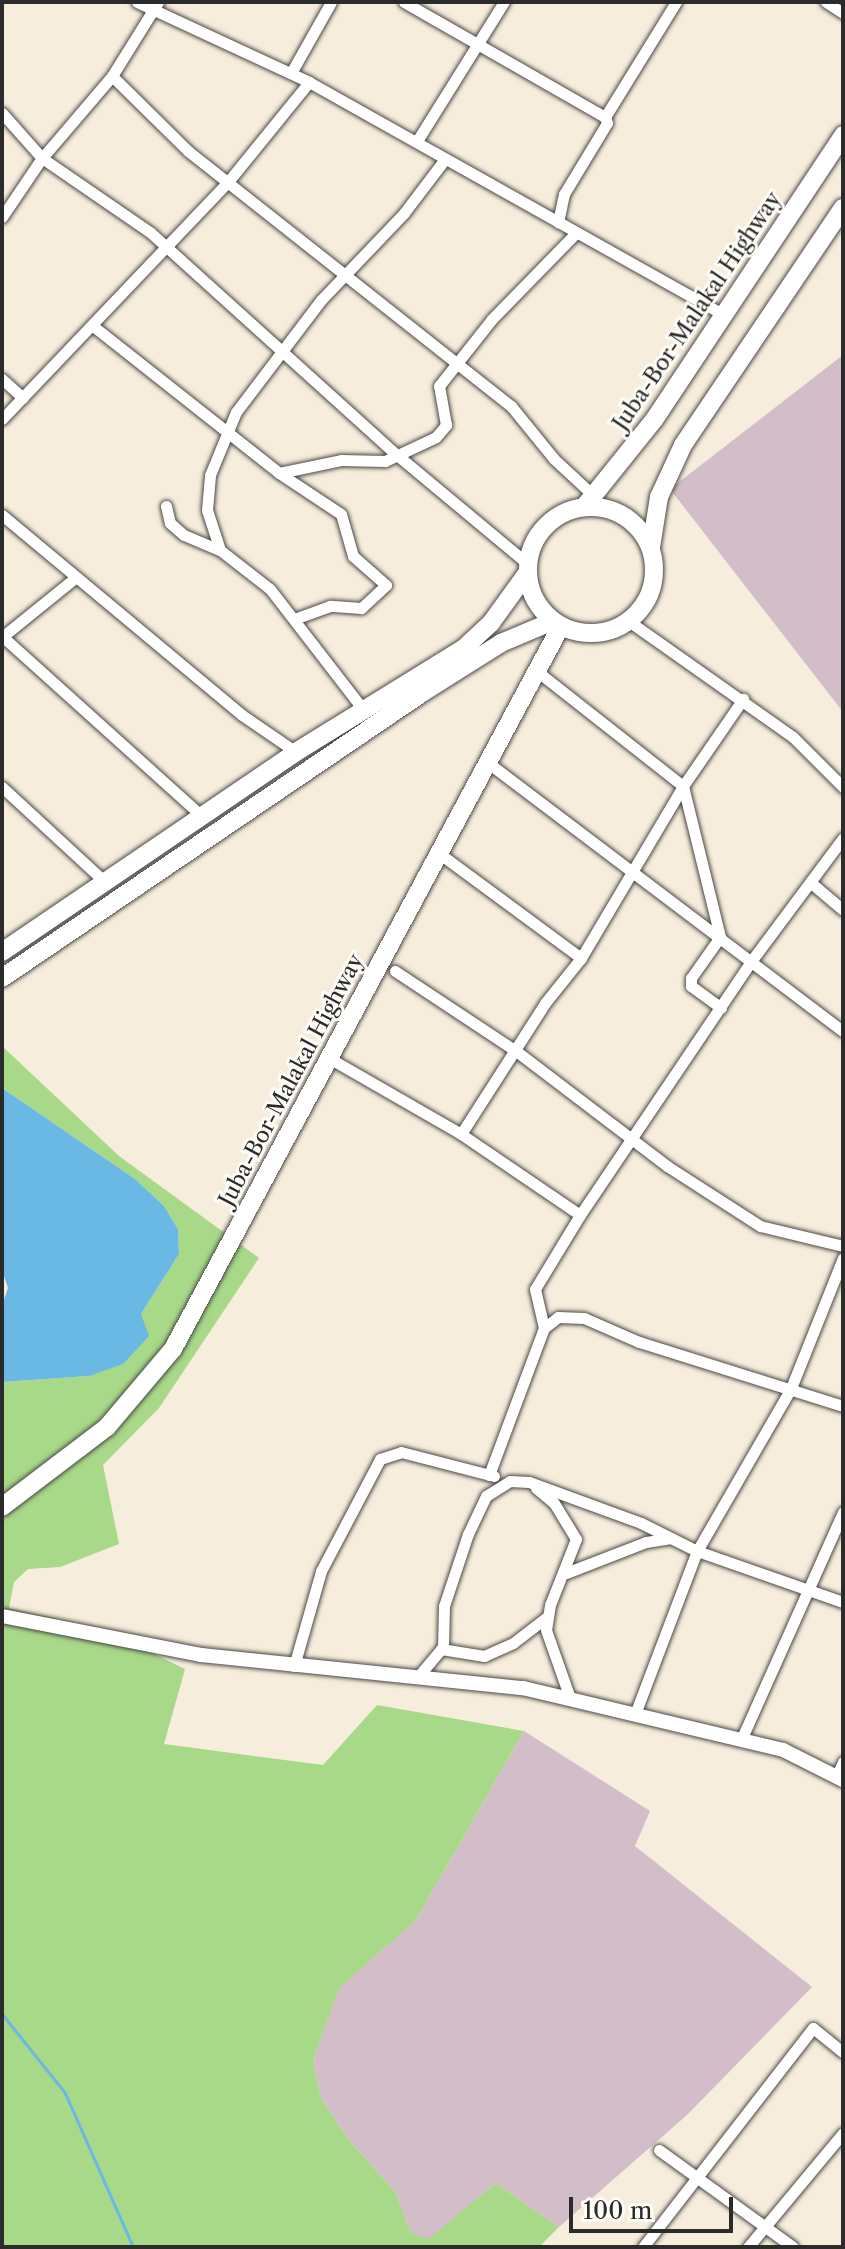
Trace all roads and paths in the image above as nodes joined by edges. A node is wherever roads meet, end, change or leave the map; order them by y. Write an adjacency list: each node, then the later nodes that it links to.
1 (137, 2): 7 (street)
2 (331, 2): 10 (street)
3 (404, 2): 9 (street)
4 (504, 2): 9 (street)
5 (676, 2): 14 (street)
6 (826, 2): 8 (street)
7 (156, 7): 10 (street); 11 (street)
8 (843, 13)
9 (476, 45): 14 (street); 16 (street)
10 (291, 73): 12 (street)
11 (112, 76): 17 (street); 19 (street)
12 (309, 82): 16 (street); 19 (street)
13 (2, 113): 17 (street)
14 (605, 117): 22 (street)
15 (843, 135): 26 (main road, Juba-Bor-Malakal Highway)
16 (417, 141): 18 (street)
17 (42, 158): 21 (street); 24 (street)
18 (445, 159): 22 (street); 25 (street)
19 (227, 183): 24 (street); 25 (street)
20 (843, 208): 39 (main road)
21 (2, 217)
22 (558, 222): 23 (street)
23 (576, 233): 26 (street); 29 (street)
24 (167, 248): 27 (street); 28 (street)
25 (342, 274): 28 (street); 29 (street)
26 (722, 314): 36 (main road, Juba-Bor-Malakal Highway)
27 (93, 326): 31 (street); 33 (street)
28 (283, 348): 33 (street); 34 (street)
29 (453, 366): 34 (street); 36 (street)
30 (2, 379): 31 (street)
31 (23, 398): 32 (street)
32 (2, 419)
33 (229, 429): 35 (street); 40 (street)
34 (397, 455): 35 (street); 41 (street)
35 (279, 473): 43 (street)
36 (589, 502): 39 (main road); 41 (main road, Juba-Bor-Malakal Highway)
37 (166, 506): 40 (street)
38 (2, 515): 42 (street)
39 (651, 547): 44 (main road)
40 (220, 550): 43 (street)
41 (528, 568): 45 (main road); 49 (main road, Juba-Bor-Malakal Highway)
42 (76, 577): 46 (street); 50 (street)
43 (295, 619): 49 (street)
44 (630, 622): 45 (main road); 48 (street)
45 (557, 623): 47 (main road, Juba-Bor-Malakal Highway); 67 (main road)
46 (2, 637): 55 (street)
47 (538, 672): 51 (main road, Juba-Bor-Malakal Highway); 52 (street)
48 (743, 699): 52 (street); 54 (street)
49 (365, 712): 50 (main road, Juba-Bor-Malakal Highway)
50 (296, 752): 55 (main road, Juba-Bor-Malakal Highway)
51 (487, 762): 57 (main road, Juba-Bor-Malakal Highway); 58 (street)
52 (683, 786): 58 (street); 62 (street)
53 (2, 787): 60 (street)
54 (843, 787)
55 (203, 817): 60 (main road, Juba-Bor-Malakal Highway)
56 (843, 838): 59 (street)
57 (440, 854): 64 (street); 71 (main road, Juba-Bor-Malakal Highway)
58 (632, 873): 62 (street); 64 (street)
59 (810, 882): 61 (street); 65 (street)
60 (106, 883): 63 (main road, Juba-Bor-Malakal Highway)
61 (843, 910)
62 (720, 937): 65 (street); 68 (street)
63 (2, 952)
64 (581, 958): 70 (street)
65 (752, 960): 68 (street); 69 (street)
66 (395, 971): 70 (street)
67 (2, 978)
68 (721, 1008): 73 (street)
69 (843, 1031)
70 (516, 1051): 72 (street); 73 (street)
71 (329, 1058): 72 (street); 83 (main road, Juba-Bor-Malakal Highway)
72 (461, 1134): 74 (street)
73 (635, 1139): 74 (street); 75 (street)
74 (580, 1215): 77 (street)
75 (843, 1246)
76 (843, 1258): 78 (street)
77 (544, 1328): 78 (street); 80 (street)
78 (791, 1388): 79 (street); 86 (street)
79 (843, 1406)
80 (489, 1475): 81 (street); 93 (street)
81 (510, 1481): 82 (street); 92 (street)
82 (529, 1482): 85 (street); 87 (street)
83 (2, 1507)
84 (843, 1512): 88 (street)
85 (672, 1538): 86 (street); 87 (street)
86 (697, 1551): 88 (street); 96 (street)
87 (566, 1573): 91 (street)
88 (810, 1591): 89 (street); 97 (street)
89 (843, 1602)
90 (2, 1616): 93 (street)
91 (547, 1617): 92 (street); 95 (street)
92 (441, 1649): 94 (street)
93 (294, 1666): 94 (street)
94 (421, 1673): 95 (street)
95 (570, 1698): 96 (street)
96 (635, 1714): 97 (street)
97 (741, 1740): 99 (street)
98 (843, 1762): 99 (street)
99 (839, 1778)
100 (843, 2052): 103 (street)
101 (843, 2133): 104 (street)
102 (659, 2150): 103 (street)
103 (698, 2178): 104 (street); 105 (street)
104 (765, 2228): 106 (street); 107 (street)
105 (643, 2247)
106 (748, 2247)
107 (793, 2247)

